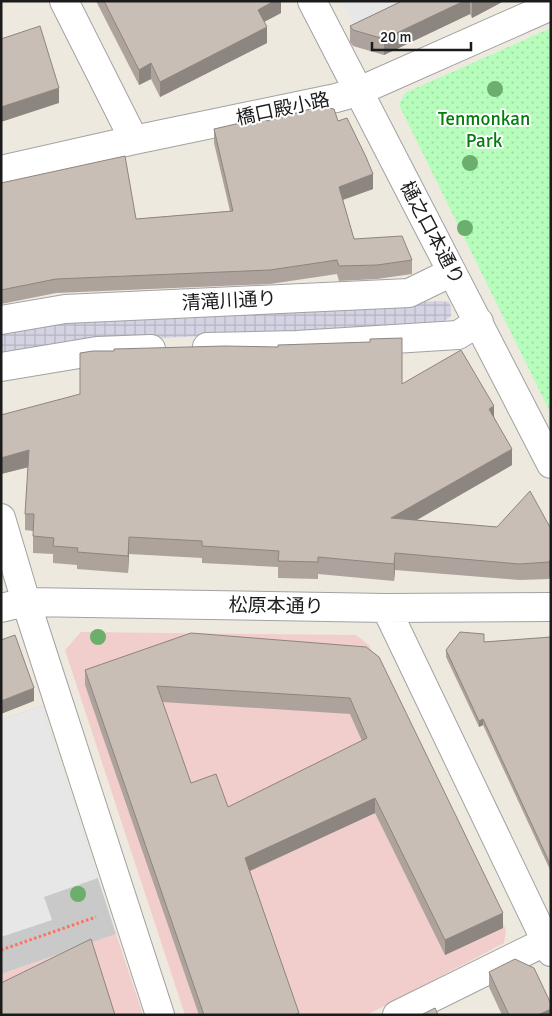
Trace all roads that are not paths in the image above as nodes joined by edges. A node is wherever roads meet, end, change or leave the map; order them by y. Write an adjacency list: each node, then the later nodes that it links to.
1 (64, 1): 5 (street)
2 (312, 1): 4 (street, 樋之口本通り)
3 (551, 6): 4 (street, 橋口殿小路)
4 (357, 92): 5 (street, 橋口殿小路); 7 (street, 樋之口本通り)
5 (134, 140): 6 (street, 橋口殿小路)
6 (1, 170)
7 (452, 272): 8 (street, 清滝川通り); 9 (street, 樋之口本通り)
8 (1, 320)
9 (479, 322): 10 (street); 11 (street, 樋之口本通り)
10 (1, 367)
11 (551, 464)
12 (1, 518): 13 (street)
13 (14, 605): 15 (street, 松原本通り); 17 (street)
14 (551, 607): 15 (street, 松原本通り)
15 (386, 608): 16 (street)
16 (549, 944): 18 (street)
17 (160, 1015)
18 (397, 1015)

